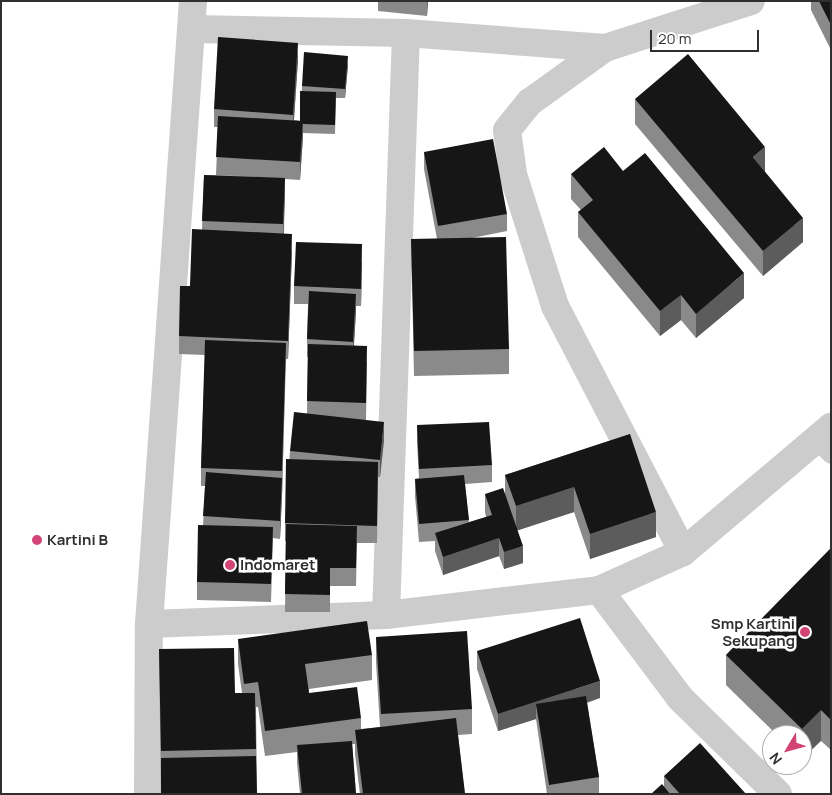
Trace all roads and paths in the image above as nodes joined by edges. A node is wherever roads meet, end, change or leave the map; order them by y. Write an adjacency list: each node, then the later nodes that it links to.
1 (193, 1): 3 (street)
2 (751, 1): 5 (street)
3 (192, 29): 4 (street); 10 (street)
4 (406, 34): 5 (street); 9 (street)
5 (605, 48): 7 (street)
6 (826, 441): 7 (street)
7 (683, 552): 8 (street)
8 (599, 590): 9 (street); 11 (street)
9 (386, 615): 10 (street)
10 (149, 624): 13 (street)
11 (719, 734): 12 (street); 14 (street)
12 (698, 754)
13 (148, 794)
14 (778, 794)

